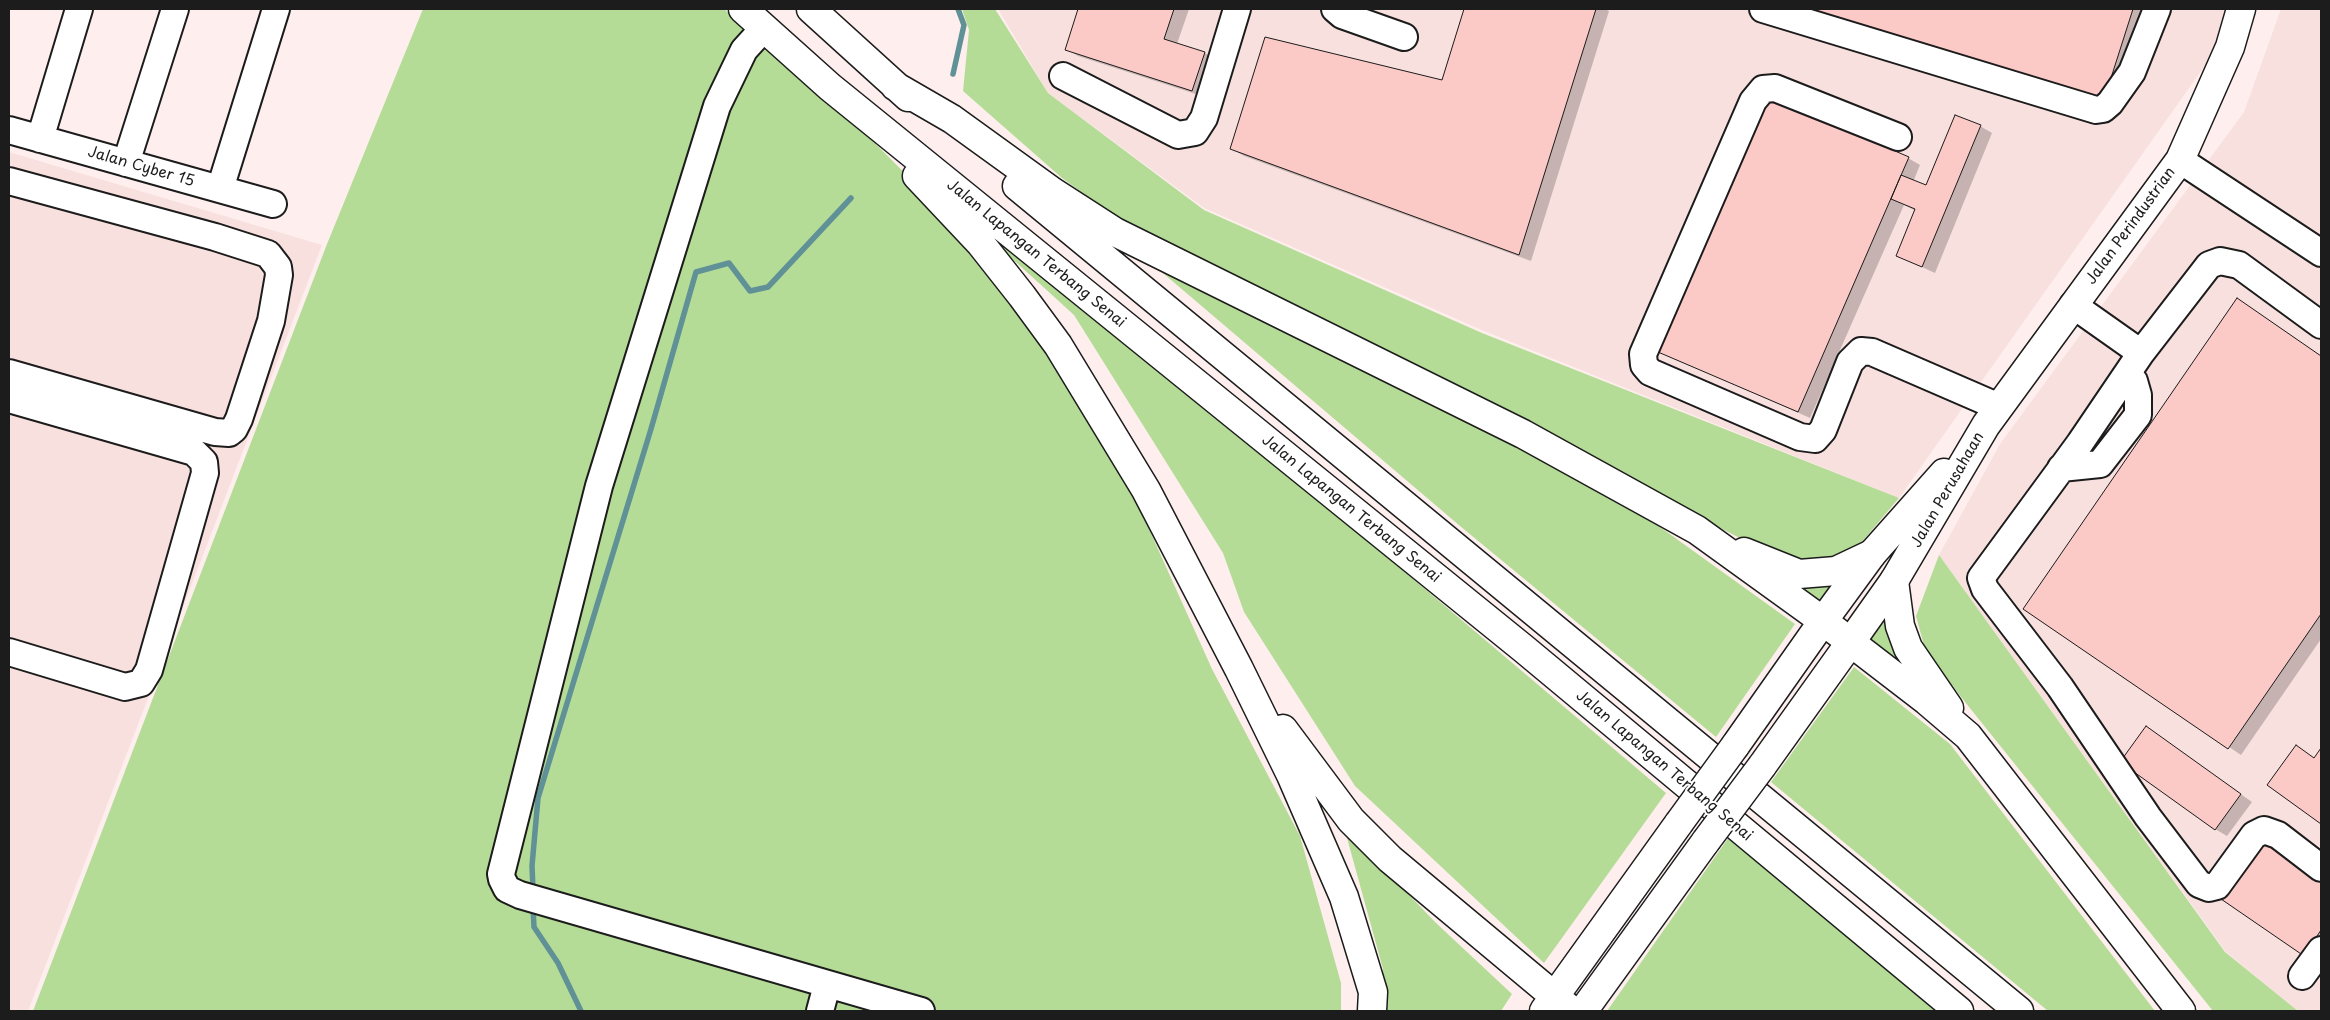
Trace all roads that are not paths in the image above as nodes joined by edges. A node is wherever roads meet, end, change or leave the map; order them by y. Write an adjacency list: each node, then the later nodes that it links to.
1 (79, 9): 18 (street)
2 (176, 9): 20 (street)
3 (276, 9): 22 (street)
4 (743, 9): 11 (main road, Jalan Lapangan Terbang Senai)
5 (812, 9): 14 (main road)
6 (1237, 9): 13 (street)
7 (1334, 9): 12 (street)
8 (1763, 9): 9 (street)
9 (2157, 9)
10 (2236, 10): 19 (main road, Jalan Perindustrian)
11 (764, 28): 15 (main road, Jalan Lapangan Terbang Senai); 42 (street)
12 (1404, 37)
13 (1063, 76)
14 (895, 86): 31 (main road); 49 (main road)
15 (830, 87): 37 (main road); 48 (main road, Jalan Lapangan Terbang Senai)
16 (9, 130): 18 (street, Jalan Cyber 15)
17 (1898, 137): 30 (street)
18 (40, 139): 20 (street, Jalan Cyber 15)
19 (2180, 160): 24 (street); 25 (main road, Jalan Perindustrian)
20 (126, 162): 22 (street, Jalan Cyber 15)
21 (9, 182): 28 (street)
22 (220, 189): 23 (street, Jalan Cyber 15)
23 (273, 204)
24 (2321, 253)
25 (2073, 305): 27 (street); 30 (main road, Jalan Perindustrian)
26 (2321, 325): 27 (street)
27 (2134, 364): 39 (street)
28 (9, 373)
29 (9, 399): 36 (street)
30 (1992, 416): 32 (main road, Jalan Perusahaan); 33 (main road, Jalan Perusahaan)
31 (1697, 530): 32 (main road); 34 (main road)
32 (1872, 554): 34 (main road, Jalan Perusahaan)
33 (1894, 581): 35 (main road, Jalan Perusahaan); 38 (main road)
34 (1823, 621): 35 (main road); 43 (main road, Jalan Perusahaan, bridge)
35 (1850, 642): 38 (main road); 47 (main road, Jalan Perusahaan, bridge)
36 (9, 652)
37 (1240, 669): 43 (main road); 46 (main road)
38 (1968, 736): 50 (main road)
39 (2321, 868)
40 (2321, 950): 41 (street)
41 (2302, 976)
42 (827, 985): 44 (street); 45 (street)
43 (1557, 1007)
44 (820, 1011)
45 (921, 1011)
46 (1372, 1011)
47 (1583, 1011)
48 (1958, 1011)
49 (2019, 1011)
50 (2181, 1011)

